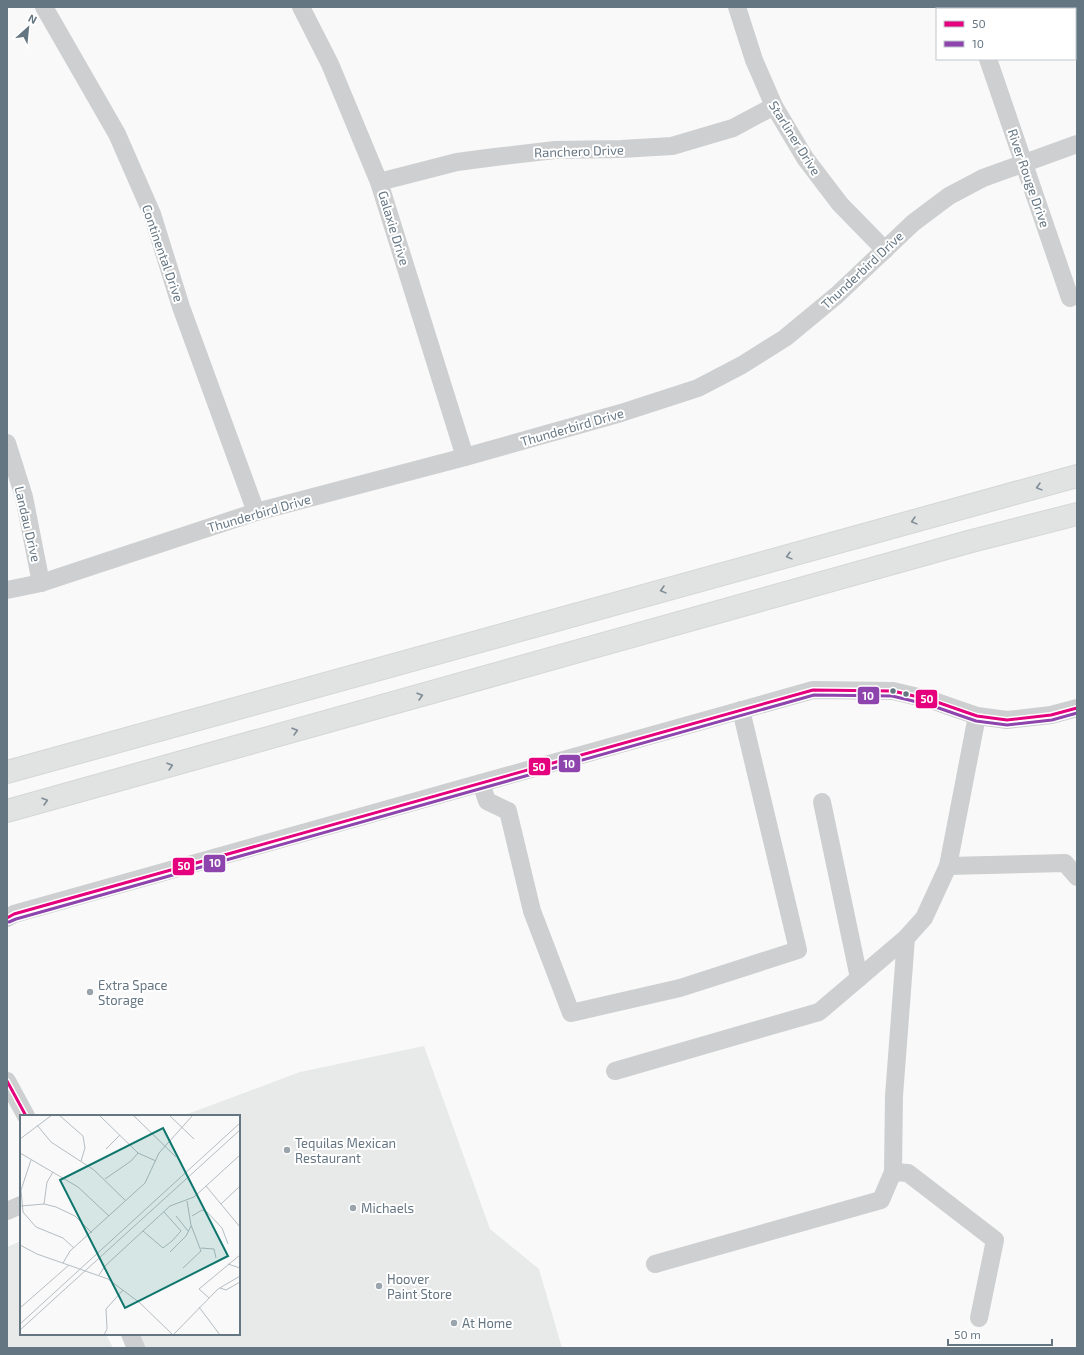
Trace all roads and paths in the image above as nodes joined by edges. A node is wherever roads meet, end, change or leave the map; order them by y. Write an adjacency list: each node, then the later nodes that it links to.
1 (44, 7): 14 (street, Continental Drive)
2 (301, 7): 8 (street, Galaxie Drive)
3 (736, 7): 5 (street, Starliner Drive)
4 (988, 60): 7 (street, River Rouge Drive)
5 (774, 106): 8 (street, Ranchero Drive); 9 (street, Starliner Drive)
6 (1077, 144): 7 (street, Thunderbird Drive)
7 (1024, 163): 9 (street, Thunderbird Drive); 10 (street, River Rouge Drive)
8 (379, 182): 12 (street, Galaxie Drive)
9 (885, 250): 12 (street, Thunderbird Drive)
10 (1070, 298)
11 (7, 443): 16 (street, Landau Drive)
12 (465, 457): 14 (street, Thunderbird Drive)
13 (1077, 476): 21 (highway, one-way to 21)
14 (256, 512): 16 (street, Thunderbird Drive)
15 (1077, 514): 24 (highway, one-way to 15)
16 (41, 583): 17 (street, Thunderbird Drive)
17 (7, 590)
18 (1077, 708): 20 (street)
19 (741, 710): 20 (street); 22 (street); 22 (street)
20 (977, 716): 25 (street)
21 (7, 772)
22 (481, 783): 27 (street)
23 (822, 802): 29 (street)
24 (7, 811)
25 (948, 866): 26 (street); 28 (street)
26 (1077, 877)
27 (7, 918)
28 (906, 938): 29 (street); 33 (street)
29 (859, 978): 30 (street)
30 (615, 1070)
31 (7, 1081): 32 (street)
32 (25, 1115)
33 (893, 1172): 36 (street); 37 (street)
34 (20, 1205): 35 (street)
35 (7, 1211)
36 (655, 1264)
37 (979, 1318)
38 (130, 1335): 39 (street)
39 (136, 1348)

